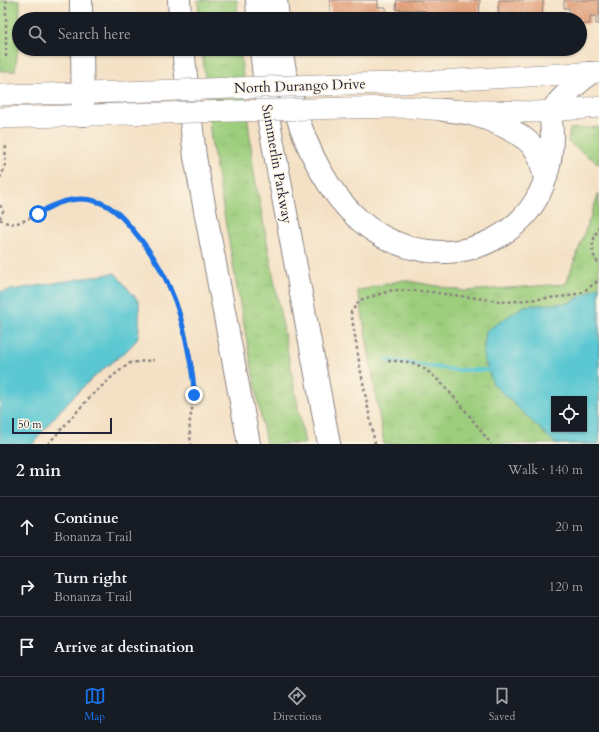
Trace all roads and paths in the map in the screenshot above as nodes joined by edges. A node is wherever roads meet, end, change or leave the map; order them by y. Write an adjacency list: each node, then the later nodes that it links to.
1 (6, 0): 14 (path)
2 (81, 0): 6 (highway)
3 (179, 0): 7 (highway)
4 (257, 0): 8 (highway)
5 (276, 0): 9 (highway)
6 (81, 12)
7 (180, 12)
8 (258, 12)
9 (277, 12)
10 (82, 56): 16 (highway)
11 (184, 56): 35 (highway)
12 (262, 56): 36 (highway, Summerlin Parkway)
13 (282, 56): 25 (highway)
14 (6, 57)
15 (595, 72): 16 (main road, North Durango Drive, bridge); 20 (highway)
16 (82, 94): 17 (main road, North Durango Drive); 21 (highway)
17 (0, 95)
18 (599, 107): 20 (main road, North Durango Drive)
19 (444, 110): 20 (main road, North Durango Drive); 21 (main road, North Durango Drive, bridge); 25 (highway)
20 (552, 111): 25 (highway)
21 (83, 116): 22 (main road, North Durango Drive)
22 (0, 118)
23 (6, 144): 24 (path)
24 (0, 178)
25 (545, 180)
26 (0, 205): 27 (path)
27 (0, 218): 34 (path)
28 (599, 226): 29 (path)
29 (599, 264)
30 (599, 280): 37 (path)
31 (154, 360): 33 (path)
32 (388, 361): 38 (path)
33 (48, 444)
34 (191, 444)
35 (249, 444)
36 (329, 444)
37 (375, 444)
38 (491, 444)

